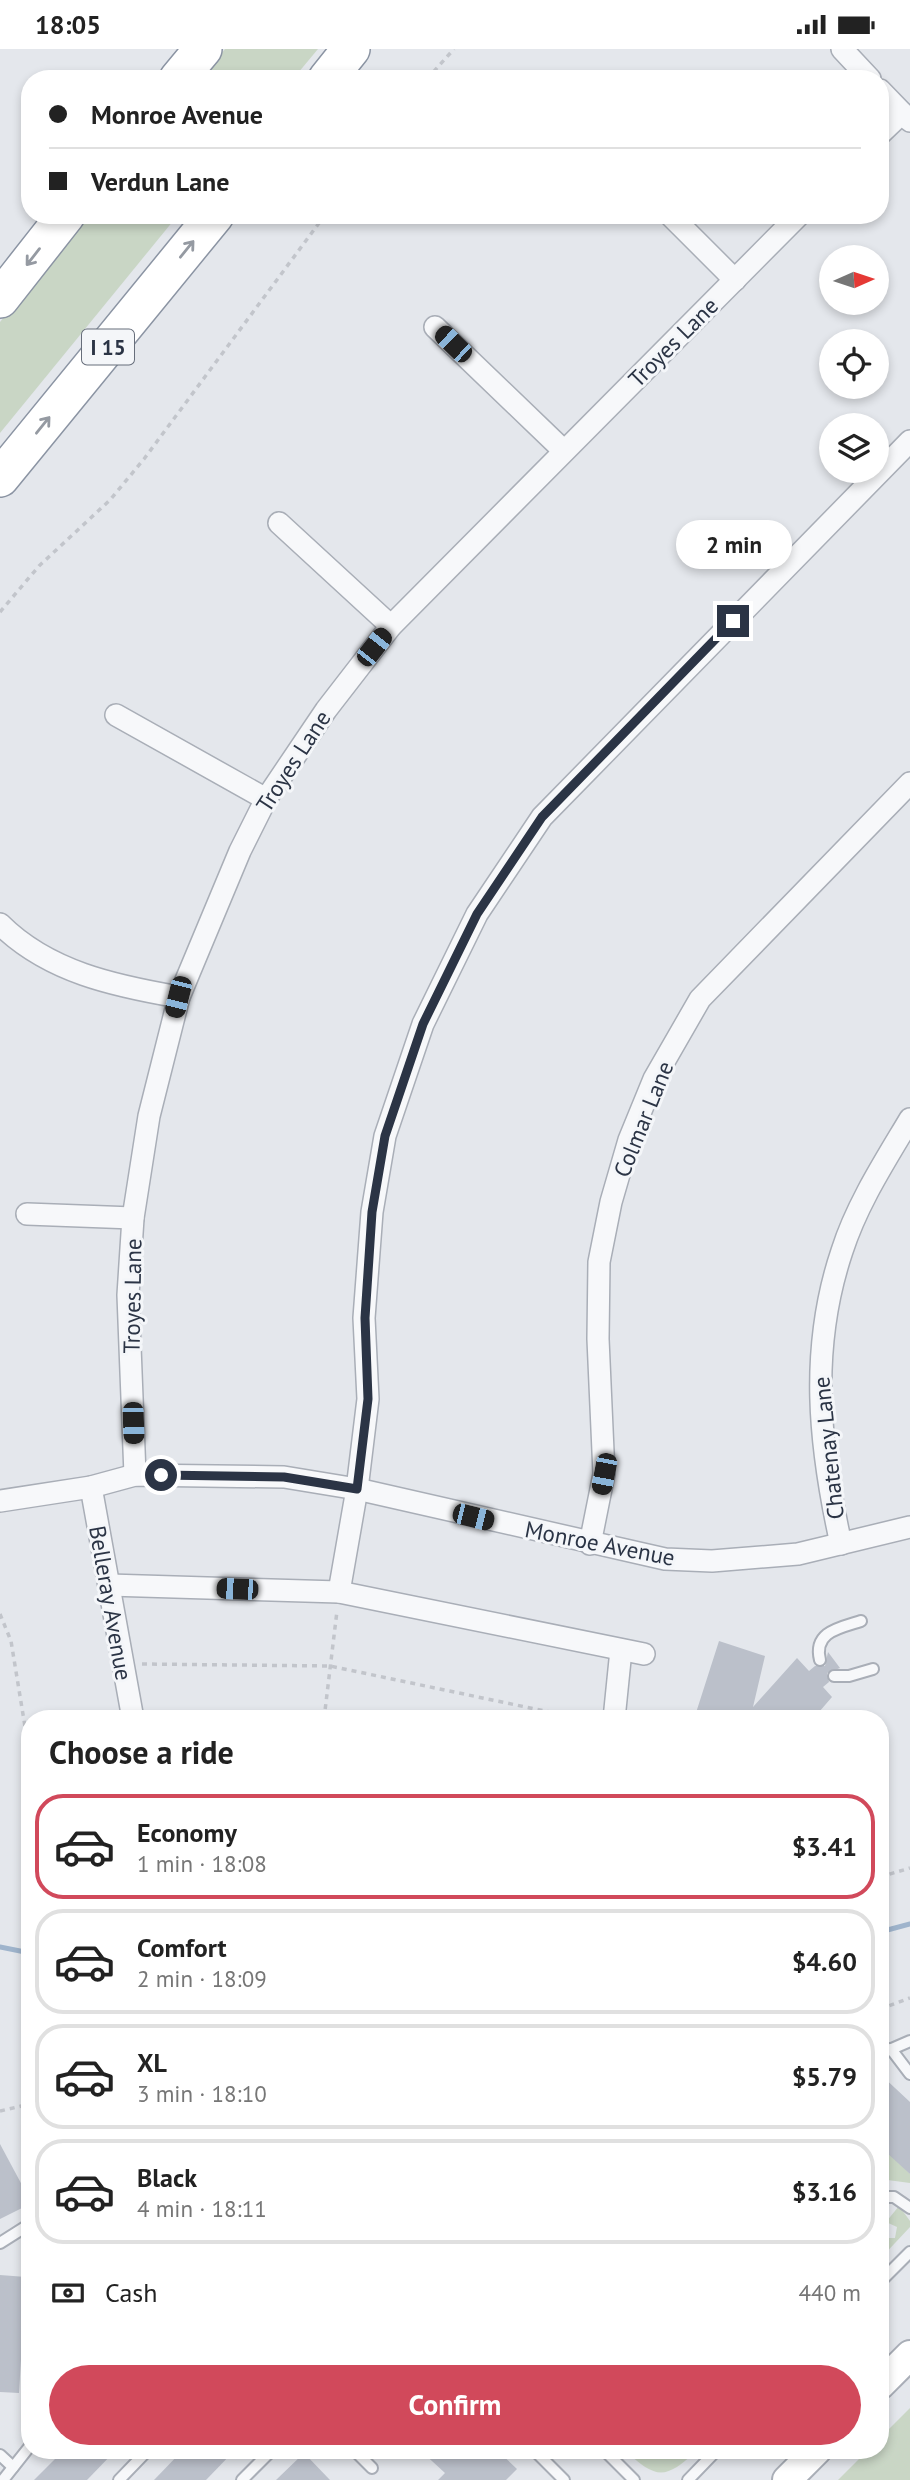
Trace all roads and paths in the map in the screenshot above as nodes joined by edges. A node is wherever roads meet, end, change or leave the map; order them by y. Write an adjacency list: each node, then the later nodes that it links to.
1 (203, 49): 5 (highway)
2 (351, 49): 6 (highway)
3 (454, 49): 7 (path)
4 (842, 49): 8 (street)
5 (186, 70)
6 (334, 70)
7 (435, 70)
8 (862, 70)
9 (889, 99): 10 (street)
10 (906, 117): 11 (street)
11 (889, 128)
12 (59, 224): 18 (highway, one-way to 18)
13 (208, 224): 22 (highway, I 15, one-way to 13)
14 (319, 224): 24 (path)
15 (679, 224): 17 (street)
16 (790, 224): 17 (street, Troyes Lane)
17 (735, 279): 21 (street, Troyes Lane)
18 (0, 299)
19 (435, 327): 21 (street)
20 (910, 441): 36 (street)
21 (564, 451): 25 (street, Troyes Lane)
22 (0, 478)
23 (279, 523): 25 (street)
24 (0, 612)
25 (391, 626): 28 (street, Troyes Lane)
26 (116, 715): 28 (street)
27 (910, 783): 40 (street, Colmar Lane)
28 (266, 799): 30 (street, Troyes Lane)
29 (0, 924): 30 (street)
30 (178, 997): 33 (street, Troyes Lane)
31 (910, 1119): 39 (street, Chatenay Lane)
32 (27, 1214): 33 (street)
33 (133, 1218): 34 (street, Troyes Lane)
34 (135, 1475): 35 (street, Monroe Avenue); 36 (street, Monroe Avenue)
35 (91, 1487): 37 (street, Monroe Avenue); 41 (street, Belleray Avenue)
36 (357, 1489): 40 (street, Monroe Avenue); 42 (street)
37 (0, 1501)
38 (910, 1527): 39 (street, Monroe Avenue)
39 (841, 1544): 40 (street, Monroe Avenue)
40 (590, 1545)
41 (109, 1585): 42 (street); 48 (street, Belleray Avenue)
42 (339, 1592): 45 (street); 49 (path)
43 (0, 1614): 52 (path)
44 (861, 1621): 47 (lane)
45 (621, 1650): 46 (street); 56 (street)
46 (644, 1654)
47 (820, 1661)
48 (122, 1664): 49 (path); 53 (street, Belleray Avenue)
49 (330, 1666): 54 (path); 55 (path)
50 (873, 1668): 51 (lane)
51 (834, 1676)
52 (22, 1710)
53 (131, 1710)
54 (325, 1710)
55 (540, 1710)
56 (615, 1710)
57 (910, 1868): 58 (path)
58 (889, 1874)
59 (910, 1998): 60 (path)
60 (889, 2006)
61 (910, 2041): 62 (lane)
62 (889, 2051)
63 (889, 2055): 64 (lane)
64 (910, 2074)
65 (21, 2106): 66 (path)
66 (0, 2111)
67 (889, 2197): 68 (lane)
68 (910, 2208)
69 (21, 2230): 70 (lane)
70 (0, 2243)
71 (910, 2252): 72 (lane)
72 (889, 2273)
73 (910, 2355): 74 (main road)
74 (889, 2376)
75 (0, 2455): 84 (lane)
76 (21, 2457): 84 (lane)
77 (139, 2459): 87 (lane)
78 (263, 2459): 88 (lane)
79 (364, 2459): 85 (lane)
80 (543, 2459): 89 (lane)
81 (613, 2459): 90 (lane)
82 (708, 2459): 91 (lane)
83 (808, 2459): 92 (main road)
84 (13, 2467): 86 (lane)
85 (372, 2467)
86 (3, 2480)
87 (119, 2480)
88 (242, 2480)
89 (564, 2480)
90 (634, 2480)
91 (688, 2480)
92 (787, 2480)

